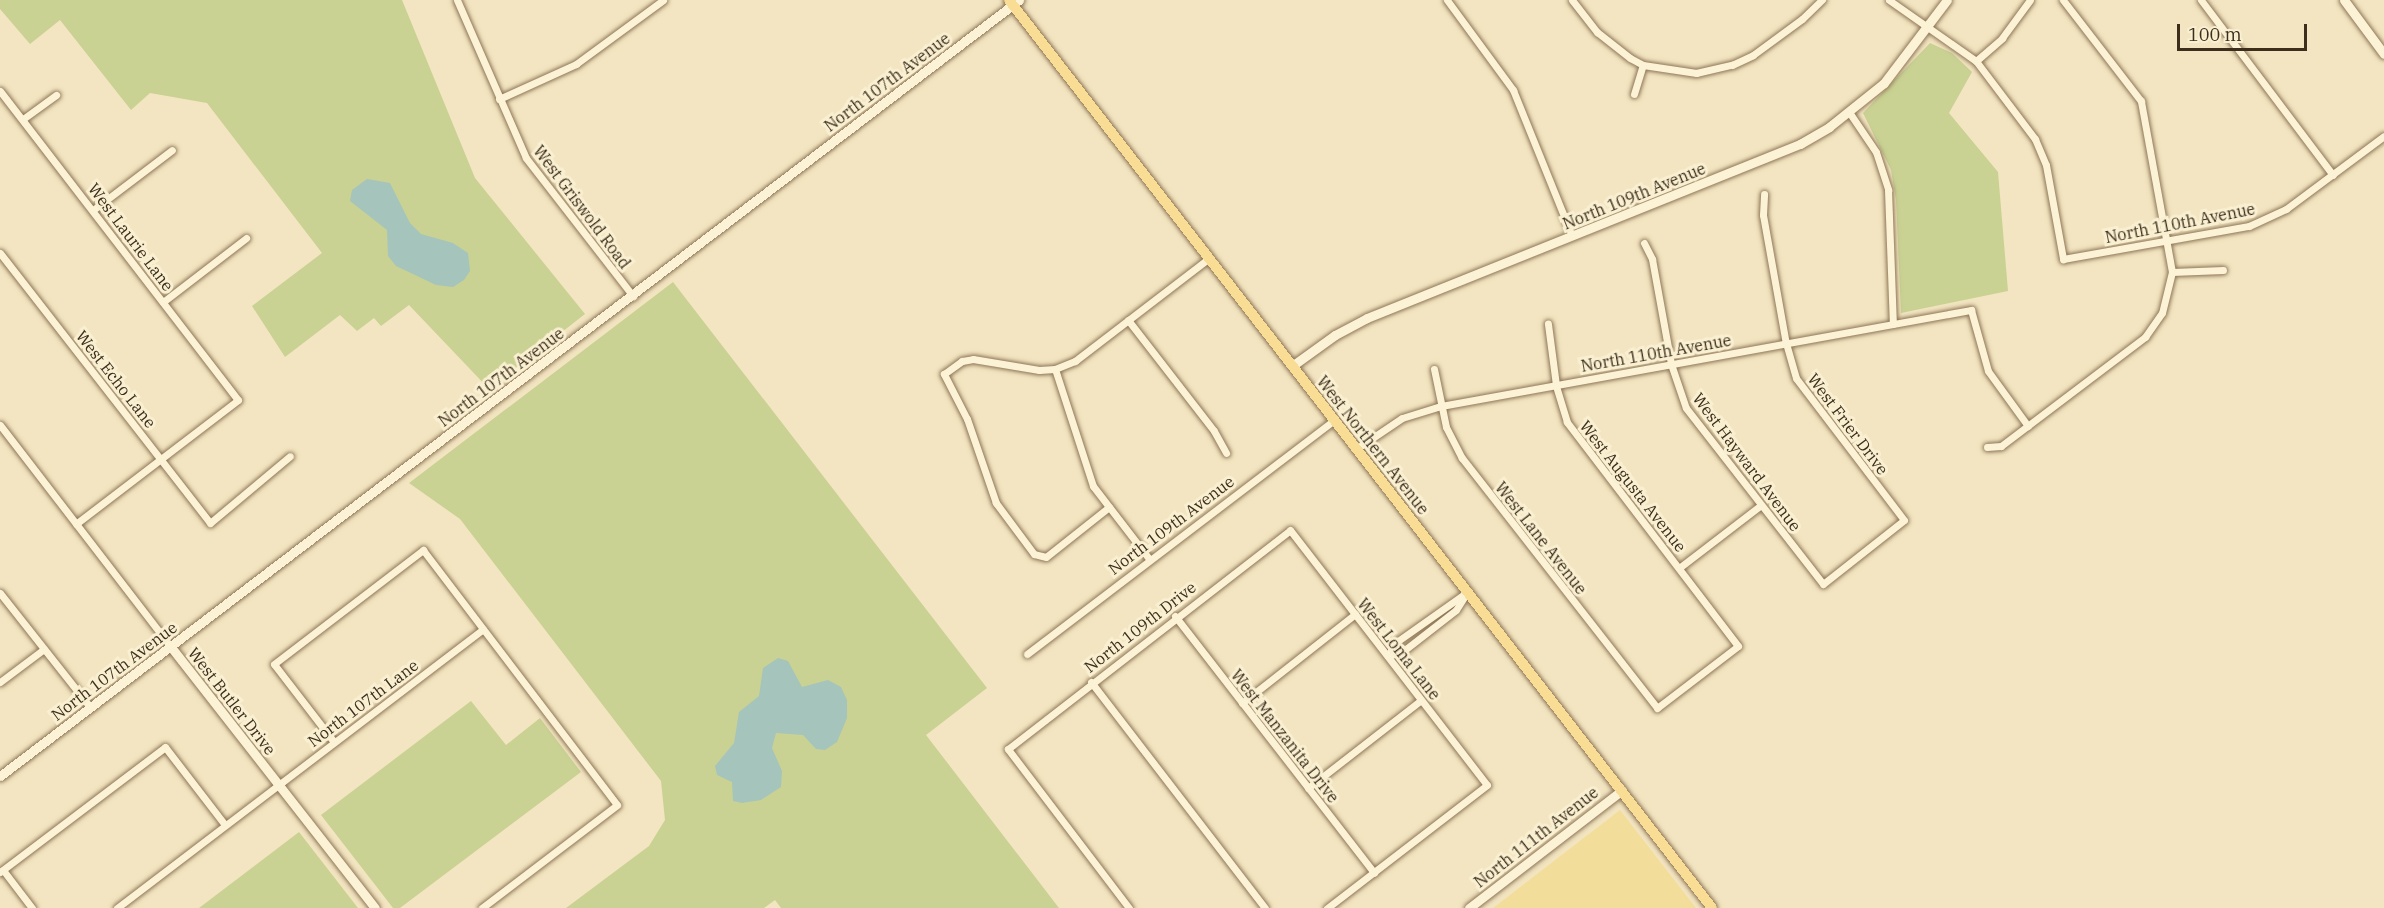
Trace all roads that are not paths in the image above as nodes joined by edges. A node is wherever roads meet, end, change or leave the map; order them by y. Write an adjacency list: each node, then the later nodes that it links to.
1 (457, 0): 20 (street, West Griswold Road)
2 (663, 0): 20 (street)
3 (1447, 0): 28 (street)
4 (1572, 0): 16 (street)
5 (1821, 0): 16 (street)
6 (1889, 0): 13 (street)
7 (1947, 0): 13 (street, North 109th Avenue)
8 (2030, 0): 15 (street)
9 (2063, 0): 30 (street)
10 (2201, 0): 25 (street)
11 (2343, 0): 14 (street)
12 (1014, 2): 33 (main road, West Northern Avenue); 36 (street, North 107th Avenue)
13 (1930, 26): 15 (street); 21 (street, North 109th Avenue)
14 (2384, 54)
15 (1976, 61): 30 (street, North 110th Avenue)
16 (1644, 65): 19 (street)
17 (0, 91): 22 (street, West Laurie Lane)
18 (56, 94): 22 (street)
19 (1634, 94)
20 (499, 99): 36 (street, West Griswold Road)
21 (1849, 112): 28 (street, North 109th Avenue); 40 (street)
22 (22, 119): 27 (street, West Laurie Lane)
23 (2384, 136): 25 (street, North 110th Avenue)
24 (172, 150): 27 (street)
25 (2332, 175): 30 (street, North 110th Avenue)
26 (1764, 194): 41 (street, West Frier Drive)
27 (93, 210): 37 (street, West Laurie Lane)
28 (1572, 236): 43 (street, North 109th Avenue)
29 (246, 238): 37 (street)
30 (2168, 240): 35 (street)
31 (1644, 243): 42 (street, West Hayward Avenue)
32 (0, 253): 55 (street, West Echo Lane)
33 (1209, 258): 38 (street); 43 (main road, West Northern Avenue)
34 (2223, 270): 35 (street)
35 (2172, 272): 50 (street)
36 (633, 296): 69 (street, North 107th Avenue)
37 (163, 302): 55 (street, West Laurie Lane)
38 (1128, 320): 44 (street); 53 (street)
39 (1548, 324): 46 (street, West Augusta Avenue)
40 (1893, 324): 41 (street, North 110th Avenue); 50 (street, North 110th Avenue)
41 (1786, 344): 42 (street, North 110th Avenue); 62 (street, West Frier Drive)
42 (1671, 364): 46 (street, North 110th Avenue); 56 (street, West Hayward Avenue)
43 (1292, 366): 48 (main road, West Northern Avenue)
44 (1055, 369): 57 (street); 57 (street)
45 (1434, 369): 47 (street, West Lane Avenue)
46 (1556, 385): 47 (street, North 110th Avenue); 61 (street, West Augusta Avenue)
47 (1441, 406): 52 (street, North 110th Avenue); 68 (street, West Lane Avenue)
48 (1334, 420): 52 (main road, West Northern Avenue); 60 (street, North 109th Avenue)
49 (0, 425): 58 (street, West Butler Drive)
50 (2028, 426): 51 (street)
51 (1988, 447)
52 (1356, 449): 63 (main road, West Northern Avenue)
53 (1226, 453)
54 (290, 456): 55 (street, West Echo Lane)
55 (162, 459): 58 (street)
56 (1761, 505): 61 (street); 62 (street, West Hayward Avenue)
57 (1108, 507): 60 (street)
58 (76, 524): 69 (street, West Butler Drive)
59 (1290, 530): 65 (street, West Loma Lane); 66 (street, North 109th Drive)
60 (1150, 560): 71 (street, North 109th Avenue)
61 (1679, 568): 68 (street, West Augusta Avenue)
62 (1823, 584)
63 (1468, 591): 72 (street); 72 (street); 82 (main road, West Northern Avenue)
64 (0, 594): 70 (street)
65 (1355, 614): 72 (street, West Loma Lane); 76 (street)
66 (1175, 616): 74 (street, North 109th Drive); 76 (street, West Manzanita Drive)
67 (483, 629): 78 (street, North 107th Lane); 78 (street); 90 (street)
68 (1738, 646)
69 (171, 647): 77 (street, North 107th Avenue); 80 (street, West Butler Drive)
70 (44, 649): 73 (street); 77 (street)
71 (1026, 654)
72 (1388, 656): 75 (street, West Loma Lane)
73 (0, 682)
74 (1091, 682): 91 (street, North 109th Drive); 92 (street)
75 (1421, 700): 81 (street); 85 (street, West Loma Lane)
76 (1242, 703): 81 (street, West Manzanita Drive)
77 (90, 707): 79 (street, North 107th Avenue)
78 (334, 742): 80 (street, North 107th Lane)
79 (0, 776)
80 (278, 785): 83 (street, North 107th Lane); 89 (street, West Butler Drive)
81 (1308, 788): 85 (street, West Manzanita Drive)
82 (1622, 790): 93 (street, North 111th Avenue); 94 (main road, West Northern Avenue)
83 (225, 825): 84 (street); 88 (street, North 107th Lane)
84 (1, 871): 87 (street)
85 (1374, 873): 86 (street)
86 (1332, 906)
87 (32, 908)
88 (117, 908)
89 (375, 908)
90 (482, 908)
91 (1129, 908)
92 (1265, 908)
93 (1469, 908)
94 (1713, 908)

